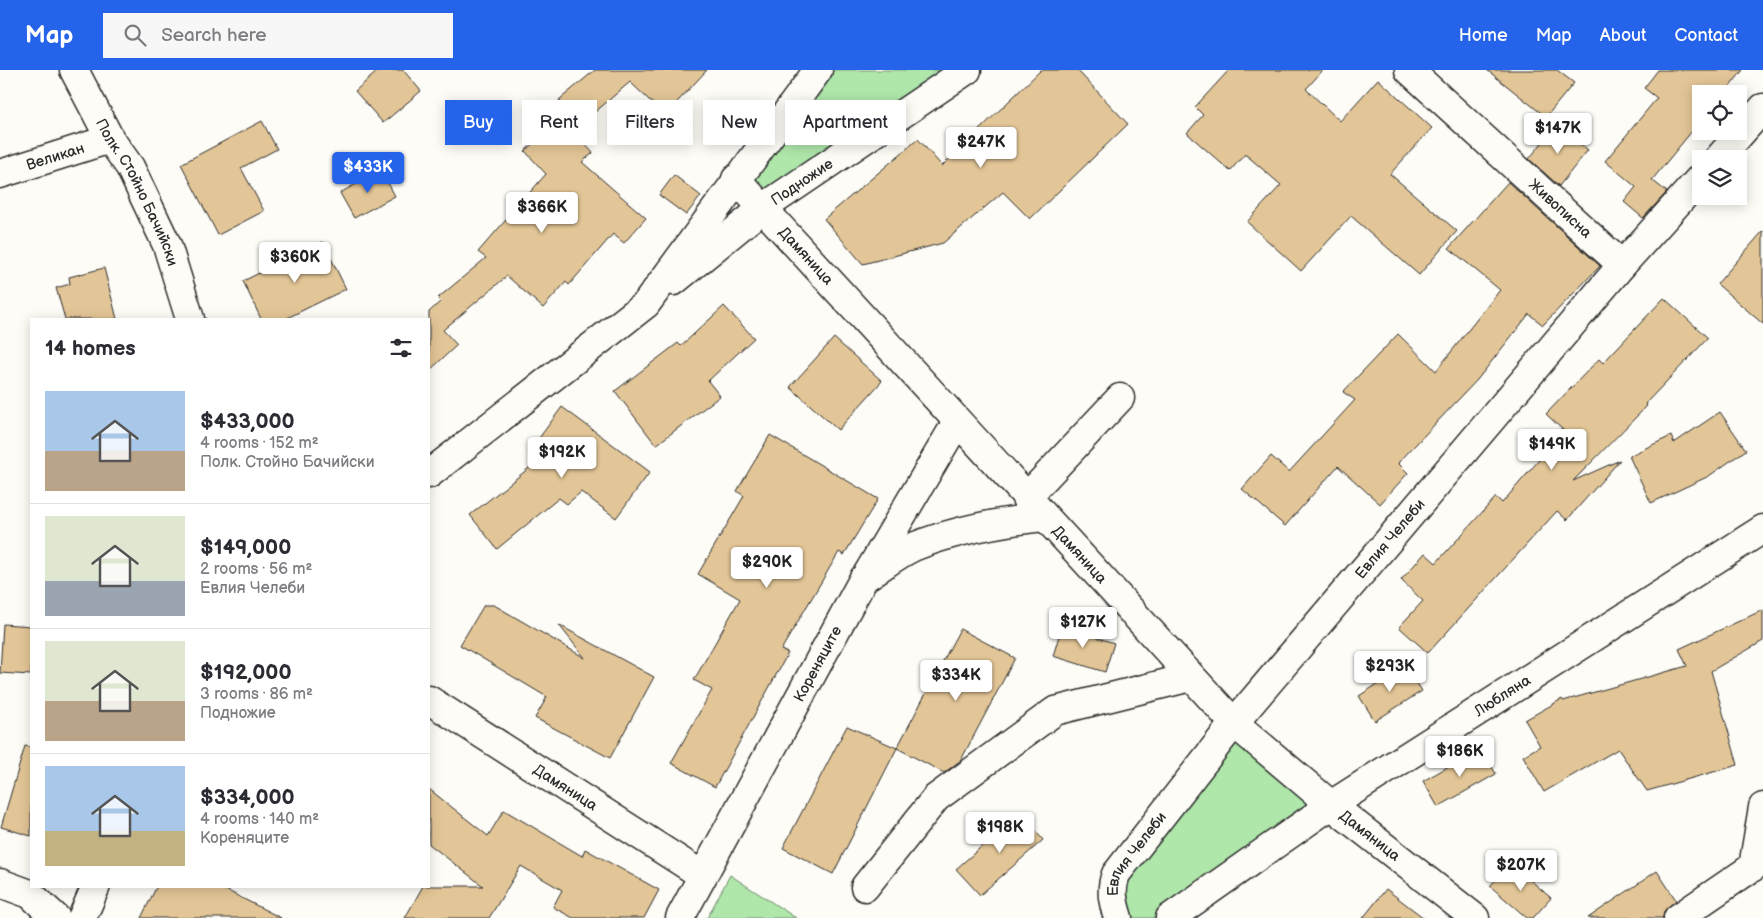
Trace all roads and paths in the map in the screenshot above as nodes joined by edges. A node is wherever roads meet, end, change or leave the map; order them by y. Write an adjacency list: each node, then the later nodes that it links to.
1 (74, 70): 6 (street, Полк. Стойно Бачийски)
2 (818, 70): 9 (street, Подножие)
3 (966, 70): 11 (street, Подножие)
4 (1409, 70): 12 (street, Живописна)
5 (1763, 108): 7 (street)
6 (110, 139): 8 (street, Великан); 14 (street, Полк. Стойно Бачийски)
7 (1726, 150)
8 (0, 174)
9 (736, 178): 11 (street, Дамяница); 13 (street, Подножие)
10 (1692, 187): 12 (street, Евлия Челеби)
11 (763, 208): 13 (street, Подножие); 16 (street, Дамяница)
12 (1622, 265): 23 (street, Евлия Челеби)
13 (646, 304): 17 (street, Подножие)
14 (190, 318)
15 (1120, 398): 18 (street)
16 (957, 422): 18 (street, Дамяница); 20 (street)
17 (430, 473)
18 (1035, 508): 20 (street, Кореняците); 21 (street, Дамяница)
19 (1763, 529): 24 (street, Любляна)
20 (864, 578): 27 (street, Кореняците)
21 (1191, 677): 23 (street, Дамяница); 29 (street)
22 (430, 701): 27 (street, Дамяница)
23 (1234, 723): 24 (street, Дамяница); 34 (street, Евлия Челеби)
24 (1331, 805): 35 (street, Любляна); 36 (street, Дамяница)
25 (1763, 807): 26 (street)
26 (1758, 864): 37 (street)
27 (702, 875): 33 (street, Кореняците)
28 (0, 883): 31 (street)
29 (865, 887)
30 (95, 888): 32 (street)
31 (56, 918)
32 (82, 918)
33 (680, 918)
34 (1118, 918)
35 (1170, 918)
36 (1475, 918)
37 (1678, 918)

